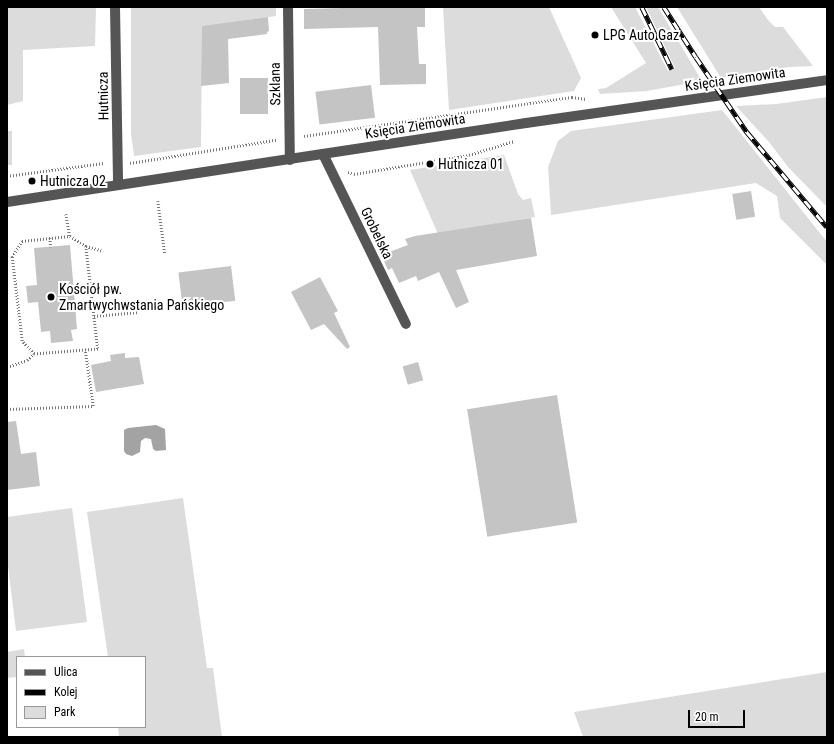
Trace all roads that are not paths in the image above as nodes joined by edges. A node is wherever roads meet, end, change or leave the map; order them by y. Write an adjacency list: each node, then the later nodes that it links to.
1 (115, 7): 6 (street, Hutnicza)
2 (288, 7): 5 (street, Szklana)
3 (827, 80): 4 (street, Księcia Ziemowita)
4 (324, 154): 5 (street, Księcia Ziemowita); 8 (street, Grobelska)
5 (290, 160): 6 (street, Księcia Ziemowita)
6 (118, 185): 7 (street, Księcia Ziemowita)
7 (7, 202)
8 (406, 324)

